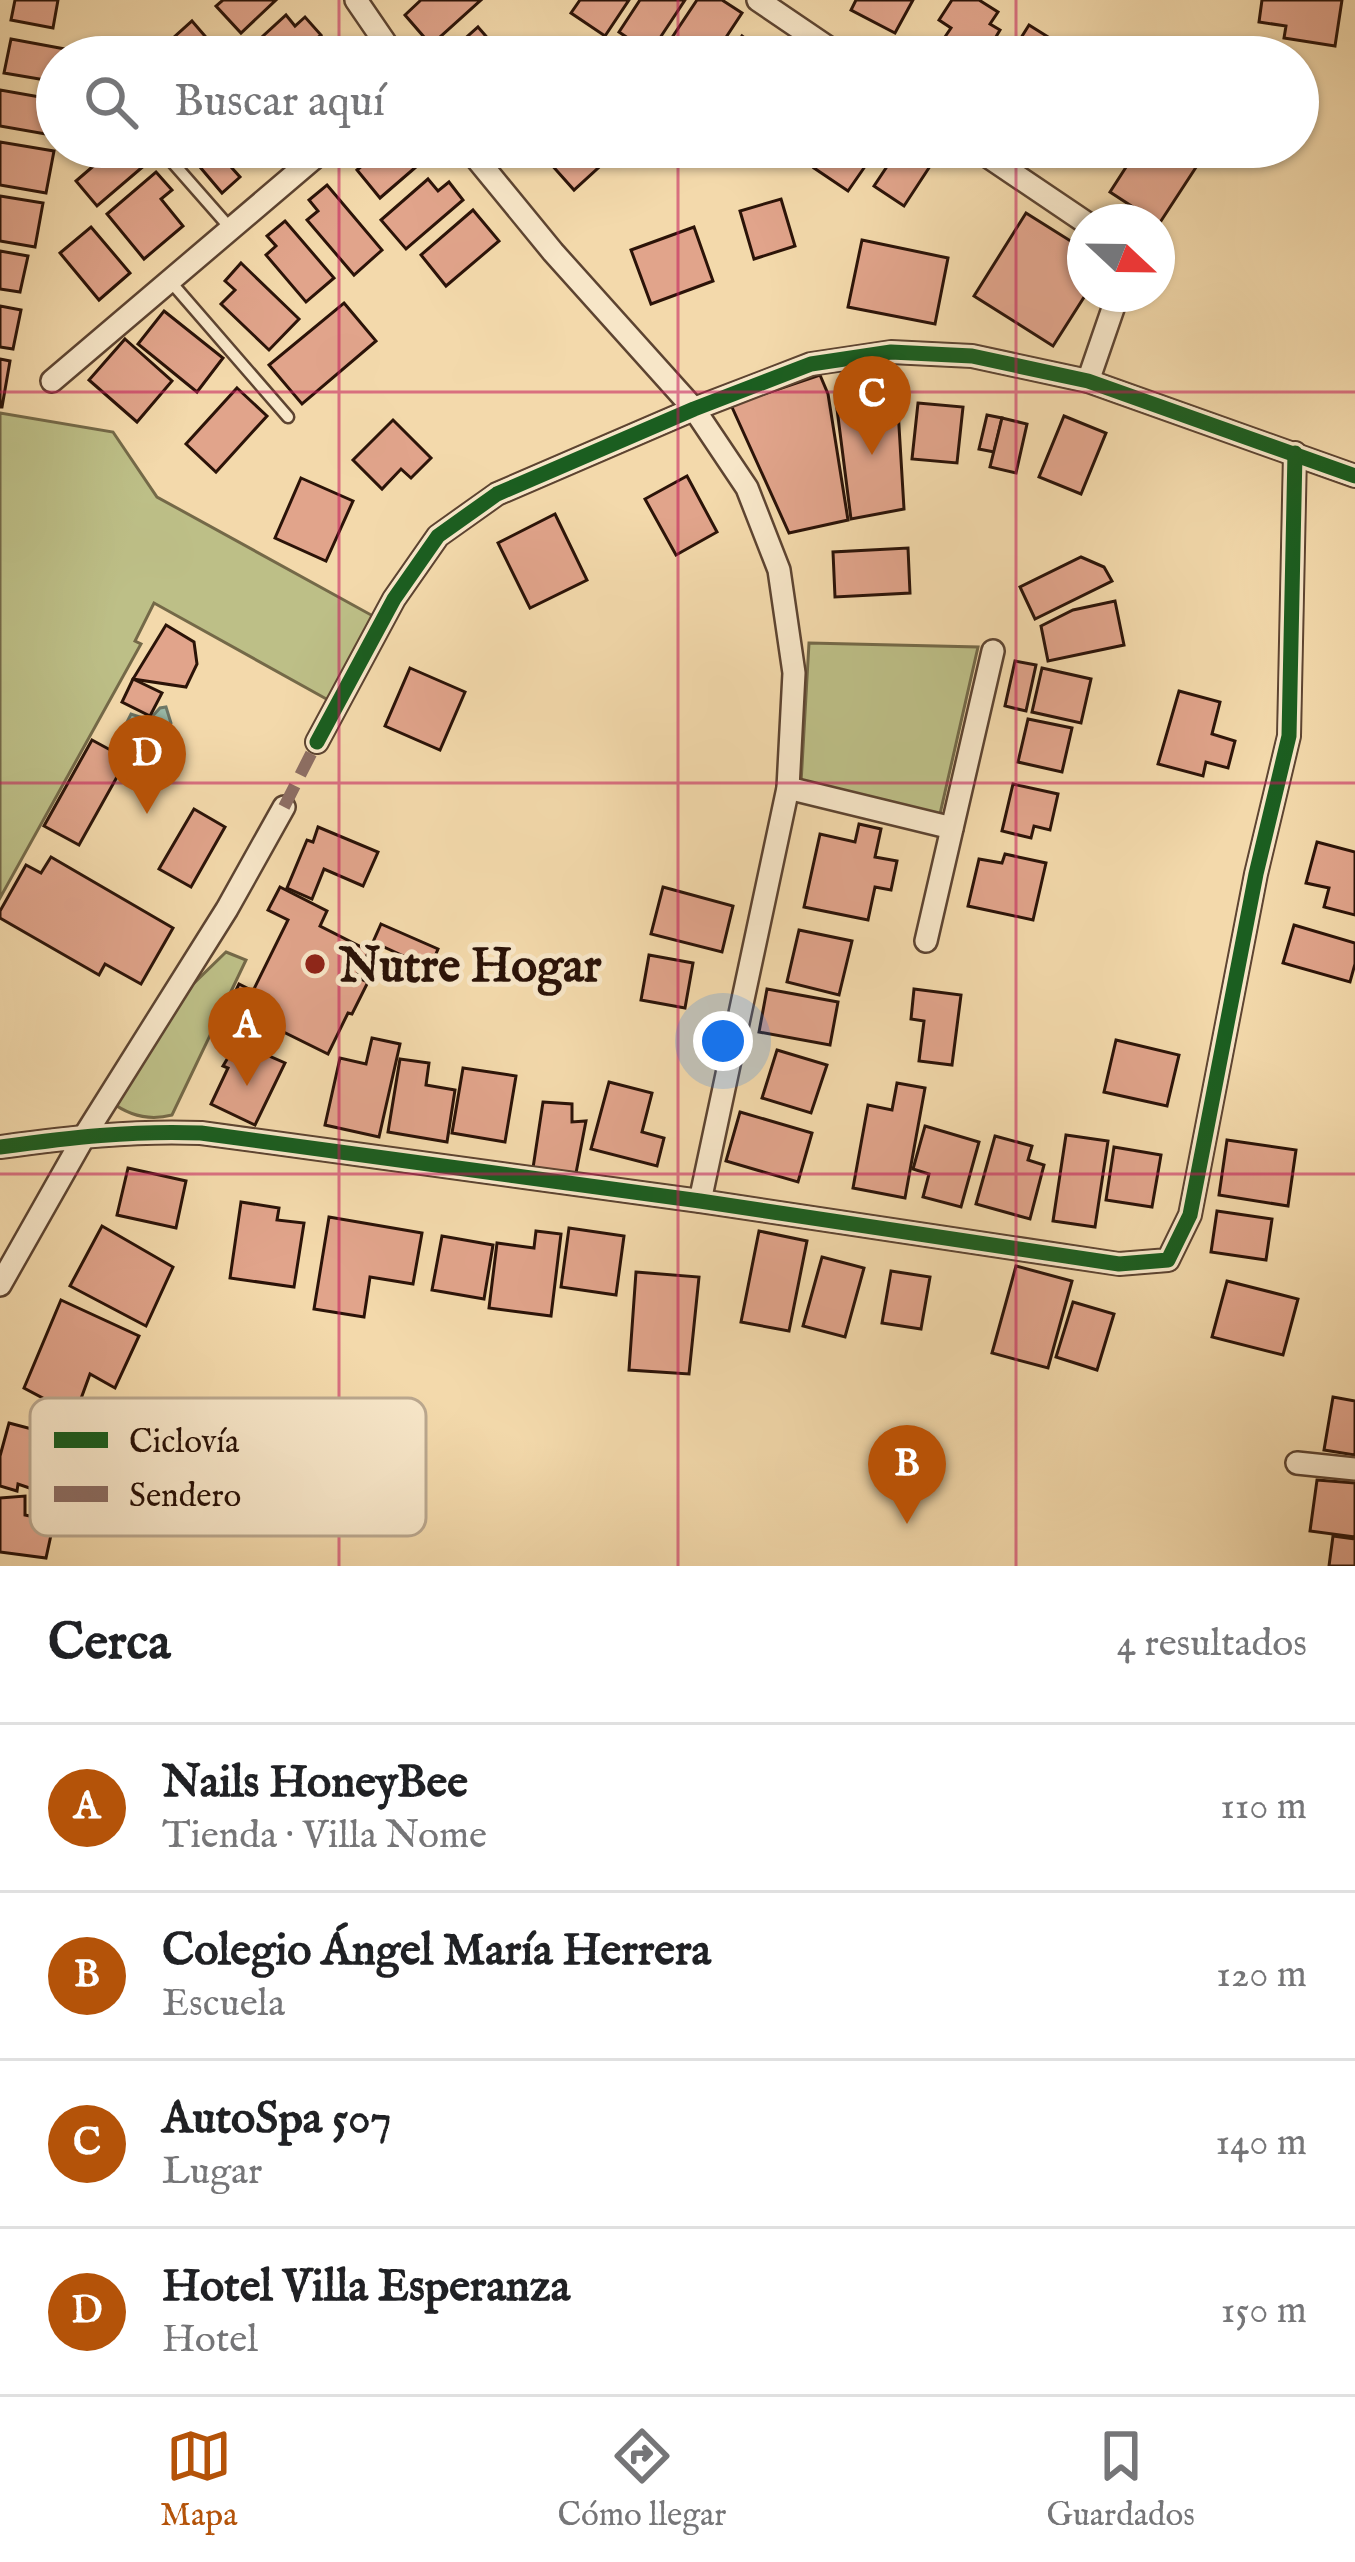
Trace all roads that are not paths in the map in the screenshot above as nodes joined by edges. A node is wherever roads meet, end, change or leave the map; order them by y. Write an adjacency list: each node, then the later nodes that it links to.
1 (356, 0): 3 (street)
2 (758, 0): 4 (street)
3 (380, 36)
4 (811, 36)
5 (177, 168): 10 (lane)
6 (302, 168): 10 (street)
7 (484, 168): 15 (street)
8 (1005, 168): 9 (street)
9 (1067, 210)
10 (231, 229): 11 (street)
11 (170, 281): 14 (street); 16 (lane)
12 (1112, 312): 13 (street)
13 (1088, 381): 15 (street); 17 (street)
14 (52, 382)
15 (694, 409): 20 (street); 21 (street)
16 (288, 416)
17 (1295, 453): 18 (street); 27 (street)
18 (1355, 476)
19 (994, 652): 23 (street)
20 (317, 742)
21 (788, 788): 23 (street); 27 (street)
22 (284, 807): 25 (street)
23 (952, 829): 24 (street)
24 (926, 941)
25 (85, 1136): 26 (street); 27 (street); 28 (street)
26 (0, 1147)
27 (700, 1201)
28 (0, 1285)
29 (1298, 1463): 30 (street)
30 (1355, 1469)

